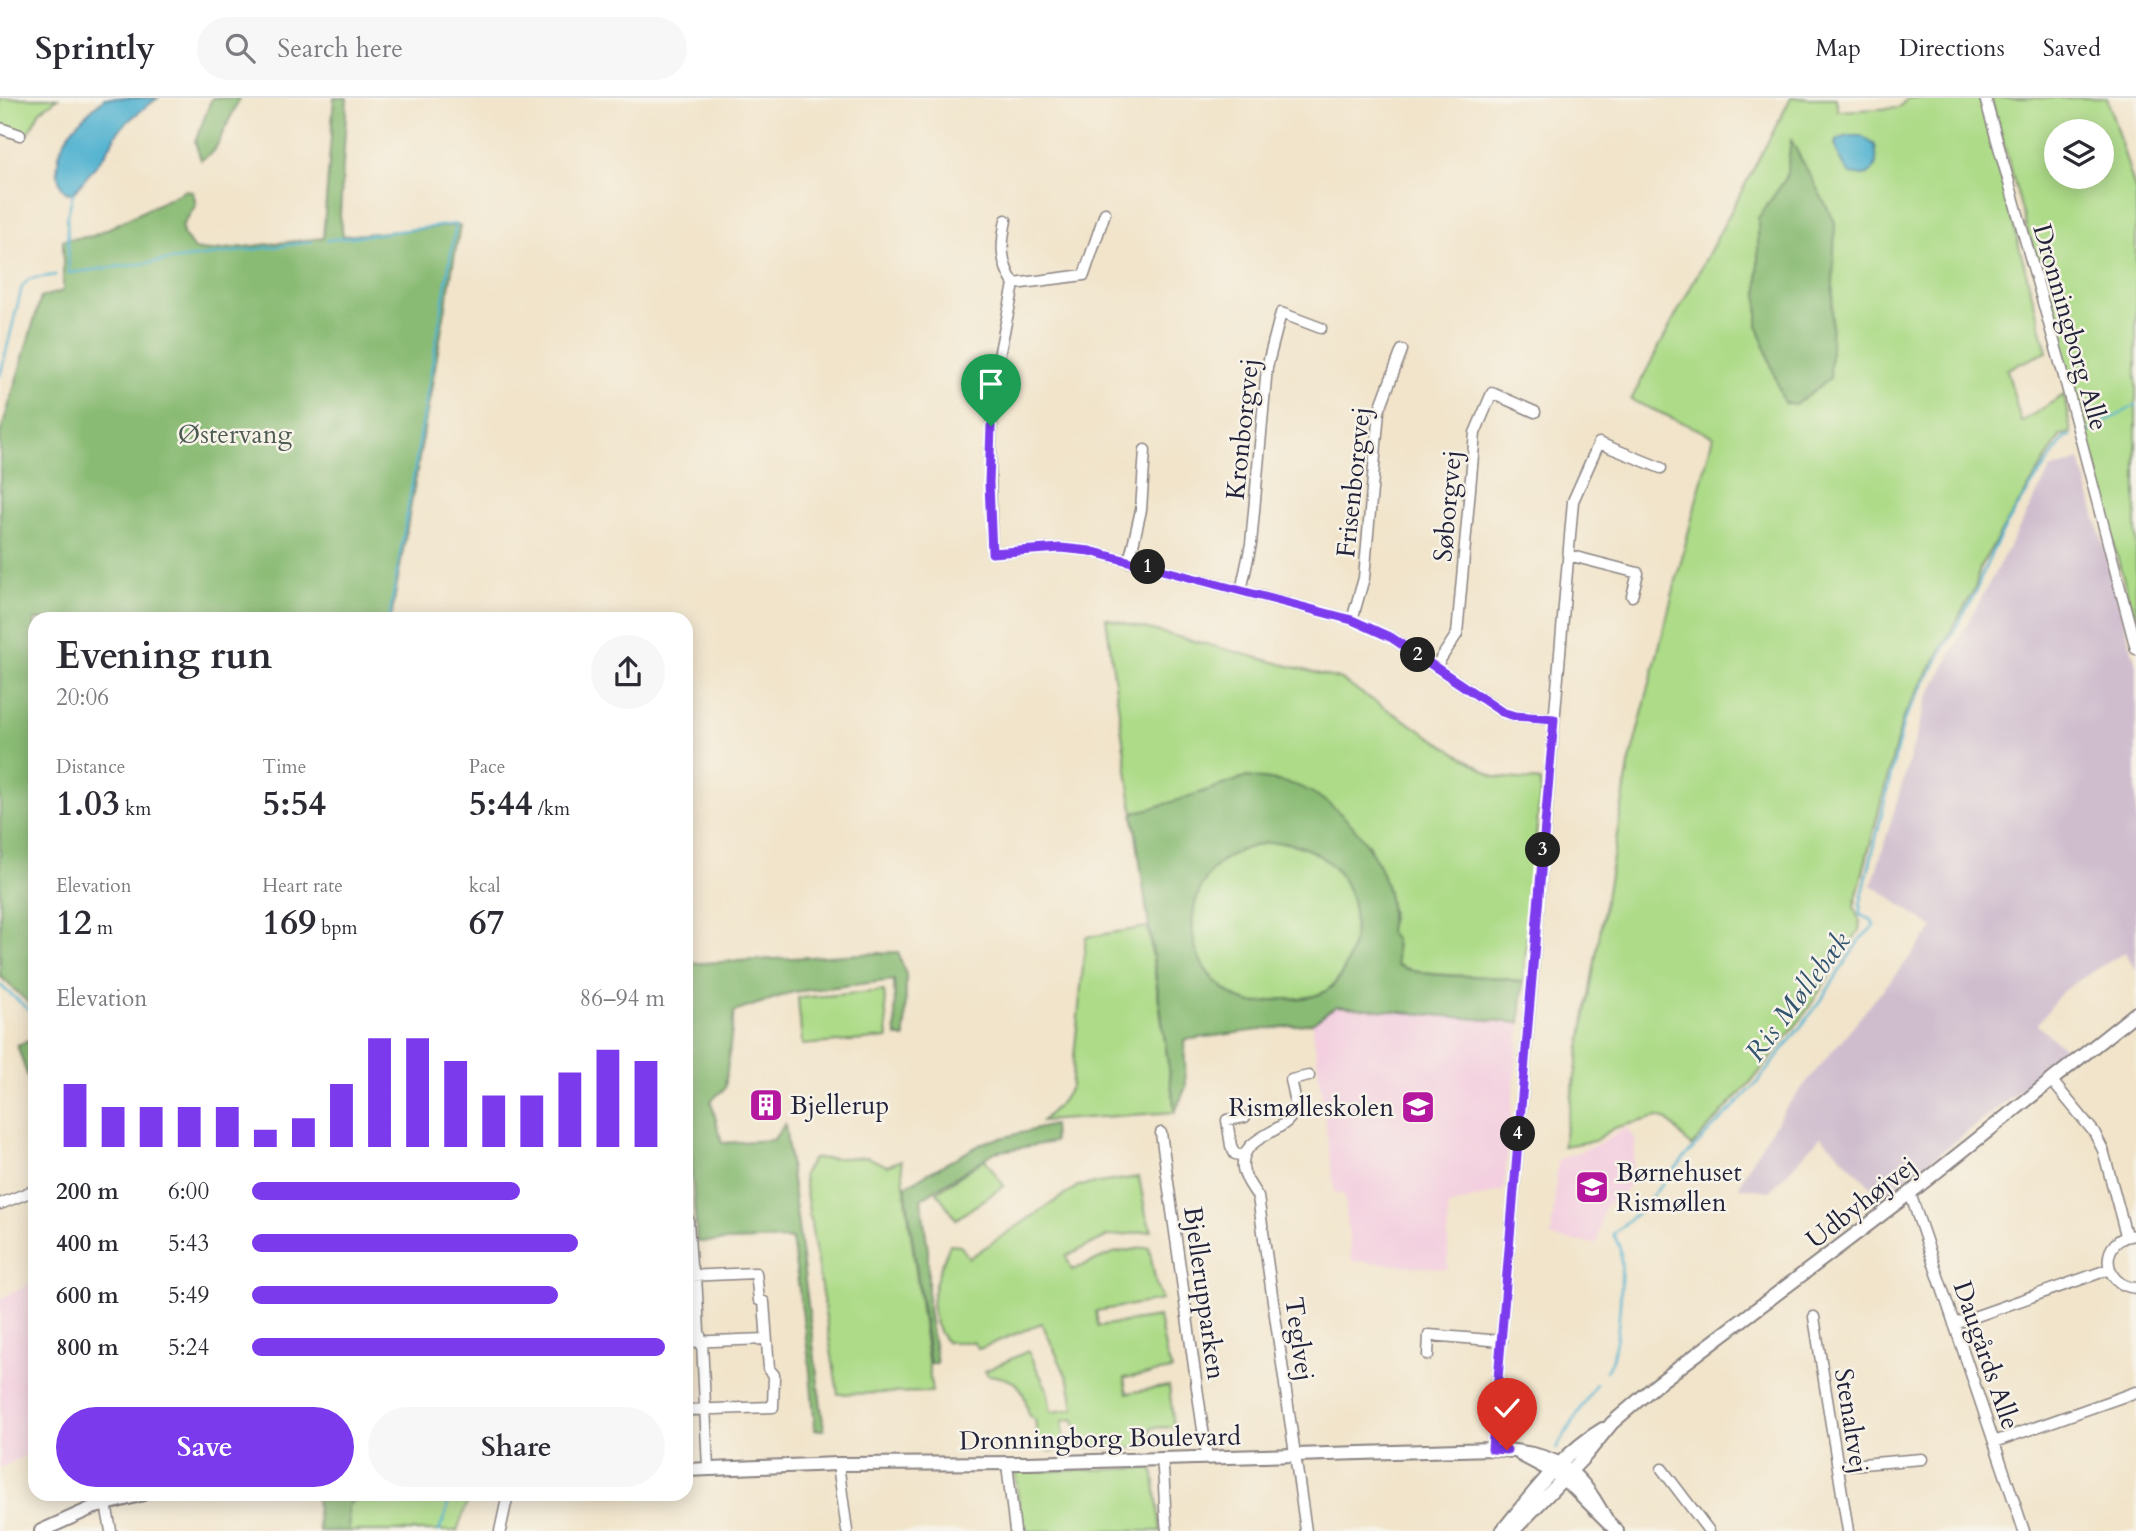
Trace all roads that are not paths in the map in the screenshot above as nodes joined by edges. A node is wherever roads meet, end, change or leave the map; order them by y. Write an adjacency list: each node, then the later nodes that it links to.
1 (1985, 98): 17 (street, Dronningborg Alle)
2 (0, 128): 3 (street)
3 (20, 135)
4 (1105, 213): 6 (street)
5 (1006, 220): 6 (street)
6 (1014, 284): 13 (street)
7 (1321, 328): 14 (street, Kronborgvej)
8 (1402, 350): 16 (street, Frisenborgvej)
9 (1535, 412): 18 (street, Søborgvej)
10 (1145, 450): 13 (street)
11 (1661, 468): 12 (street)
12 (1568, 555): 15 (street); 19 (street)
13 (1129, 562): 14 (street)
14 (1241, 591): 16 (street)
15 (1632, 596)
16 (1352, 620): 18 (street)
17 (2136, 649)
18 (1436, 666): 19 (street)
19 (1554, 719): 37 (street)
20 (2136, 1013): 22 (street, Udbyhøjvej)
21 (1309, 1076): 25 (street)
22 (2052, 1081): 27 (street, Udbyhøjvej); 29 (street)
23 (1245, 1117): 25 (street, Teglvej)
24 (1161, 1133): 47 (street, Bjellerupparken)
25 (1244, 1156): 46 (street, Teglvej)
26 (28, 1193): 28 (street)
27 (1910, 1193): 35 (street, Daugårds Alle); 56 (street, Udbyhøjvej)
28 (0, 1204)
29 (2131, 1235): 30 (street)
30 (2110, 1269): 32 (street); 35 (street)
31 (693, 1276): 36 (street)
32 (2136, 1288)
33 (693, 1290): 39 (street)
34 (1814, 1317): 52 (street, Stenaltvej)
35 (1954, 1324): 44 (street, Daugårds Alle)
36 (766, 1339): 39 (street); 42 (street)
37 (1502, 1341): 40 (street); 45 (street)
38 (693, 1342): 39 (street)
39 (702, 1342): 42 (street)
40 (1428, 1355)
41 (2136, 1392): 44 (street)
42 (707, 1409): 43 (street); 53 (street)
43 (693, 1410)
44 (1994, 1442): 72 (street, Daugårds Alle)
45 (1492, 1449): 46 (street, Dronningborg Boulevard); 56 (street, Dronningborg Boulevard)
46 (1295, 1455): 47 (street, Dronningborg Boulevard); 66 (street, Teglvej)
47 (1207, 1458): 49 (street, Dronningborg Boulevard)
48 (1922, 1459): 52 (street)
49 (1162, 1460): 51 (street, Dronningborg Boulevard); 65 (street)
50 (838, 1464): 51 (street, Dronningborg Boulevard); 53 (street, Dronningborg Boulevard); 63 (street)
51 (1007, 1464): 64 (street)
52 (1838, 1466): 71 (street, Stenaltvej)
53 (708, 1469): 55 (street, Dronningborg Boulevard)
54 (1662, 1469): 70 (street)
55 (693, 1470)
56 (1562, 1471): 67 (street, Udbyhøjvej); 68 (street, Udbyhøjvej); 69 (street, Dronningborg Boulevard)
57 (117, 1501): 59 (street)
58 (506, 1501): 62 (street)
59 (106, 1504): 60 (street); 61 (street)
60 (41, 1531)
61 (111, 1531)
62 (500, 1531)
63 (847, 1531)
64 (1015, 1531)
65 (1167, 1531)
66 (1306, 1531)
67 (1502, 1531)
68 (1513, 1531)
69 (1617, 1531)
70 (1709, 1531)
71 (1848, 1531)
72 (2024, 1531)

